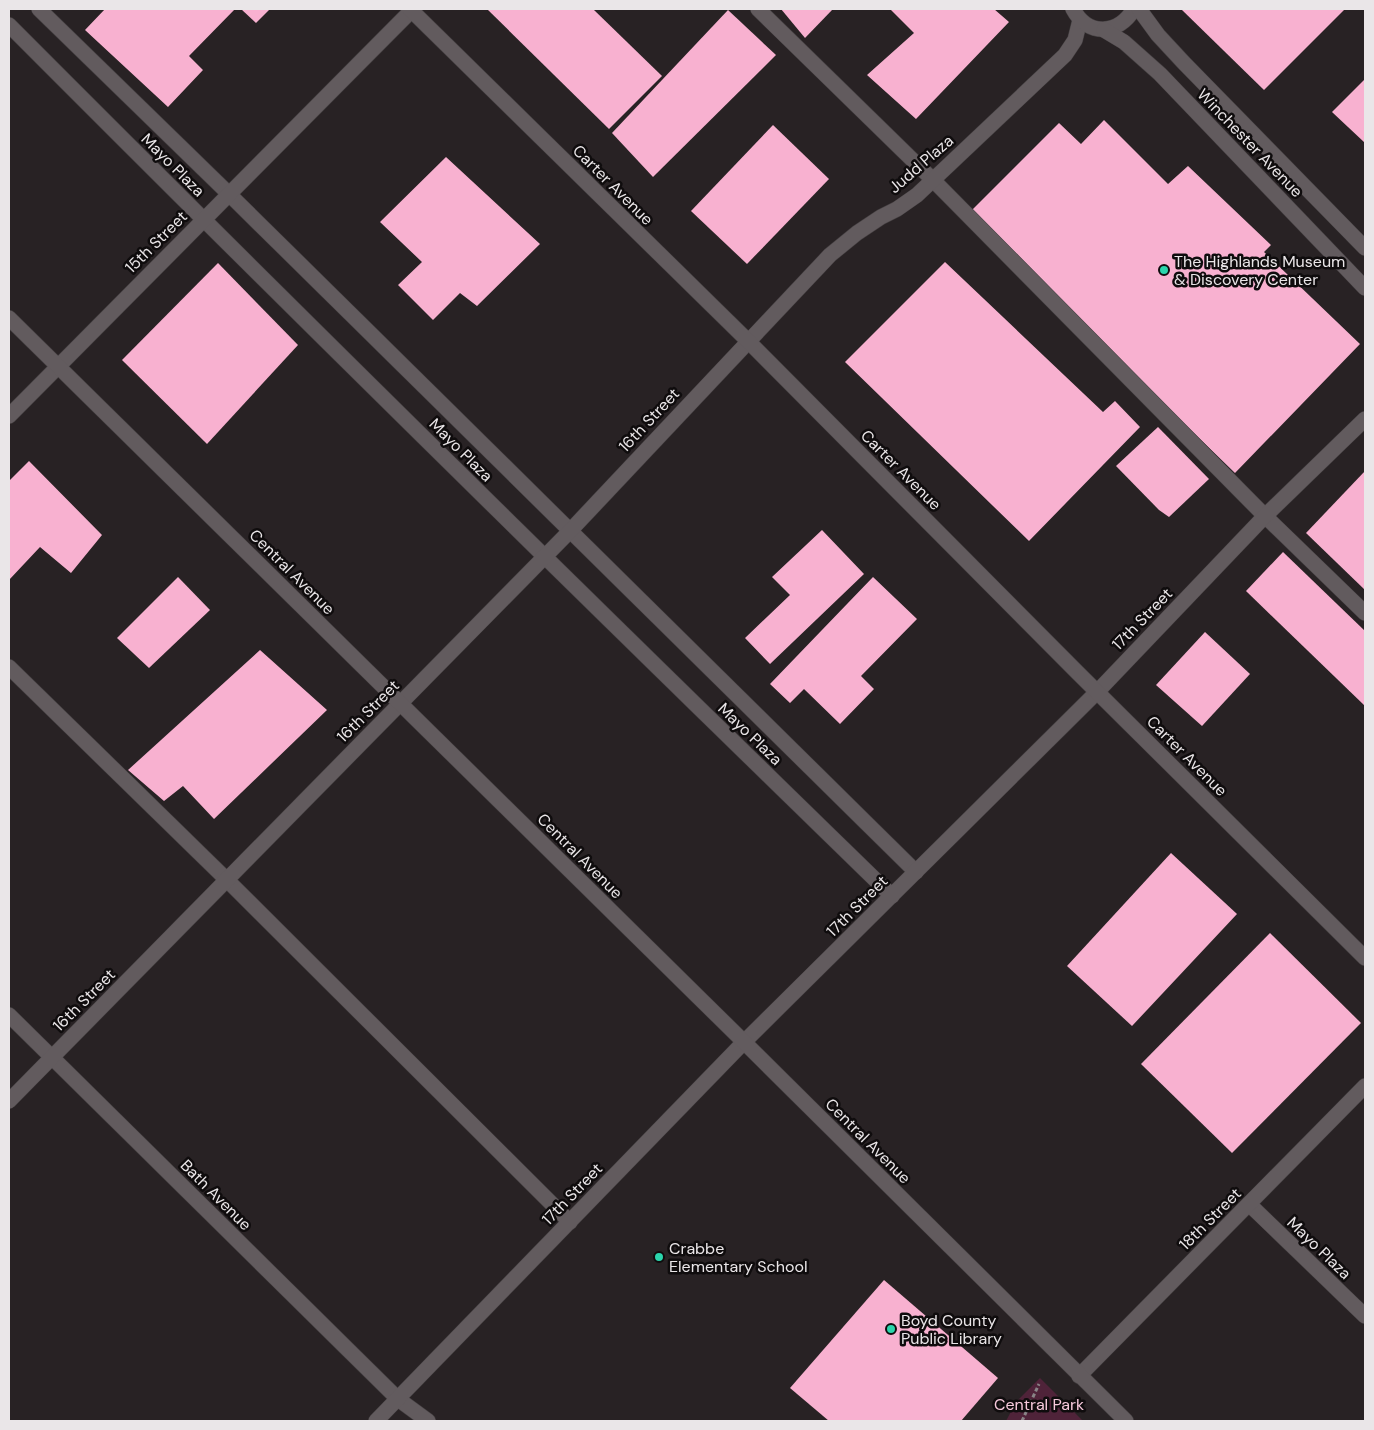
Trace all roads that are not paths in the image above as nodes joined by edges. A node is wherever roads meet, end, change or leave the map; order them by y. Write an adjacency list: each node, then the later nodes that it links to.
1 (39, 9): 10 (street, Mayo Plaza)
2 (412, 9): 10 (street, 15th Street); 15 (street, Carter Avenue)
3 (758, 9): 9 (street)
4 (1134, 9): 8 (street)
5 (1139, 9): 12 (street, Winchester Avenue)
6 (1076, 14): 8 (street, Winchester Avenue); 9 (street, Judd Plaza)
7 (9, 25): 11 (street, Mayo Plaza)
8 (1104, 30): 13 (street, Winchester Avenue)
9 (933, 180): 15 (street, Judd Plaza); 19 (street)
10 (229, 194): 11 (street, 15th Street); 20 (street, Mayo Plaza)
11 (203, 221): 16 (street, 15th Street); 21 (street, Mayo Plaza)
12 (1365, 248)
13 (1365, 288)
14 (9, 318): 16 (street, Central Avenue)
15 (748, 341): 20 (street, 16th Street); 24 (street, Carter Avenue)
16 (58, 366): 17 (street, 15th Street); 25 (street, Central Avenue)
17 (9, 416)
18 (1365, 419): 19 (street, 17th Street)
19 (1265, 516): 22 (street); 24 (street, 17th Street)
20 (570, 530): 21 (street, 16th Street); 26 (street, Mayo Plaza)
21 (543, 557): 25 (street, 16th Street); 28 (street, Mayo Plaza)
22 (1365, 613)
23 (9, 667): 27 (street)
24 (1097, 692): 26 (street, 17th Street); 29 (street, Carter Avenue)
25 (400, 704): 27 (street, 16th Street); 31 (street, Central Avenue)
26 (916, 872): 28 (street, 17th Street)
27 (227, 880): 32 (street, 16th Street); 36 (street)
28 (892, 896): 31 (street, 17th Street)
29 (1365, 958)
30 (9, 1015): 32 (street, Bath Avenue)
31 (744, 1042): 36 (street, 17th Street); 38 (street, Central Avenue)
32 (52, 1057): 34 (street, 16th Street); 39 (street, Bath Avenue)
33 (1365, 1086): 35 (street, 18th Street)
34 (9, 1101)
35 (1249, 1204): 37 (street, Mayo Plaza); 38 (street, 18th Street)
36 (570, 1222): 39 (street, 17th Street)
37 (1365, 1316)
38 (1079, 1376): 42 (street, Central Avenue)
39 (398, 1399): 40 (street, 17th Street); 41 (street, Bath Avenue)
40 (376, 1421)
41 (428, 1421)
42 (1126, 1421)

